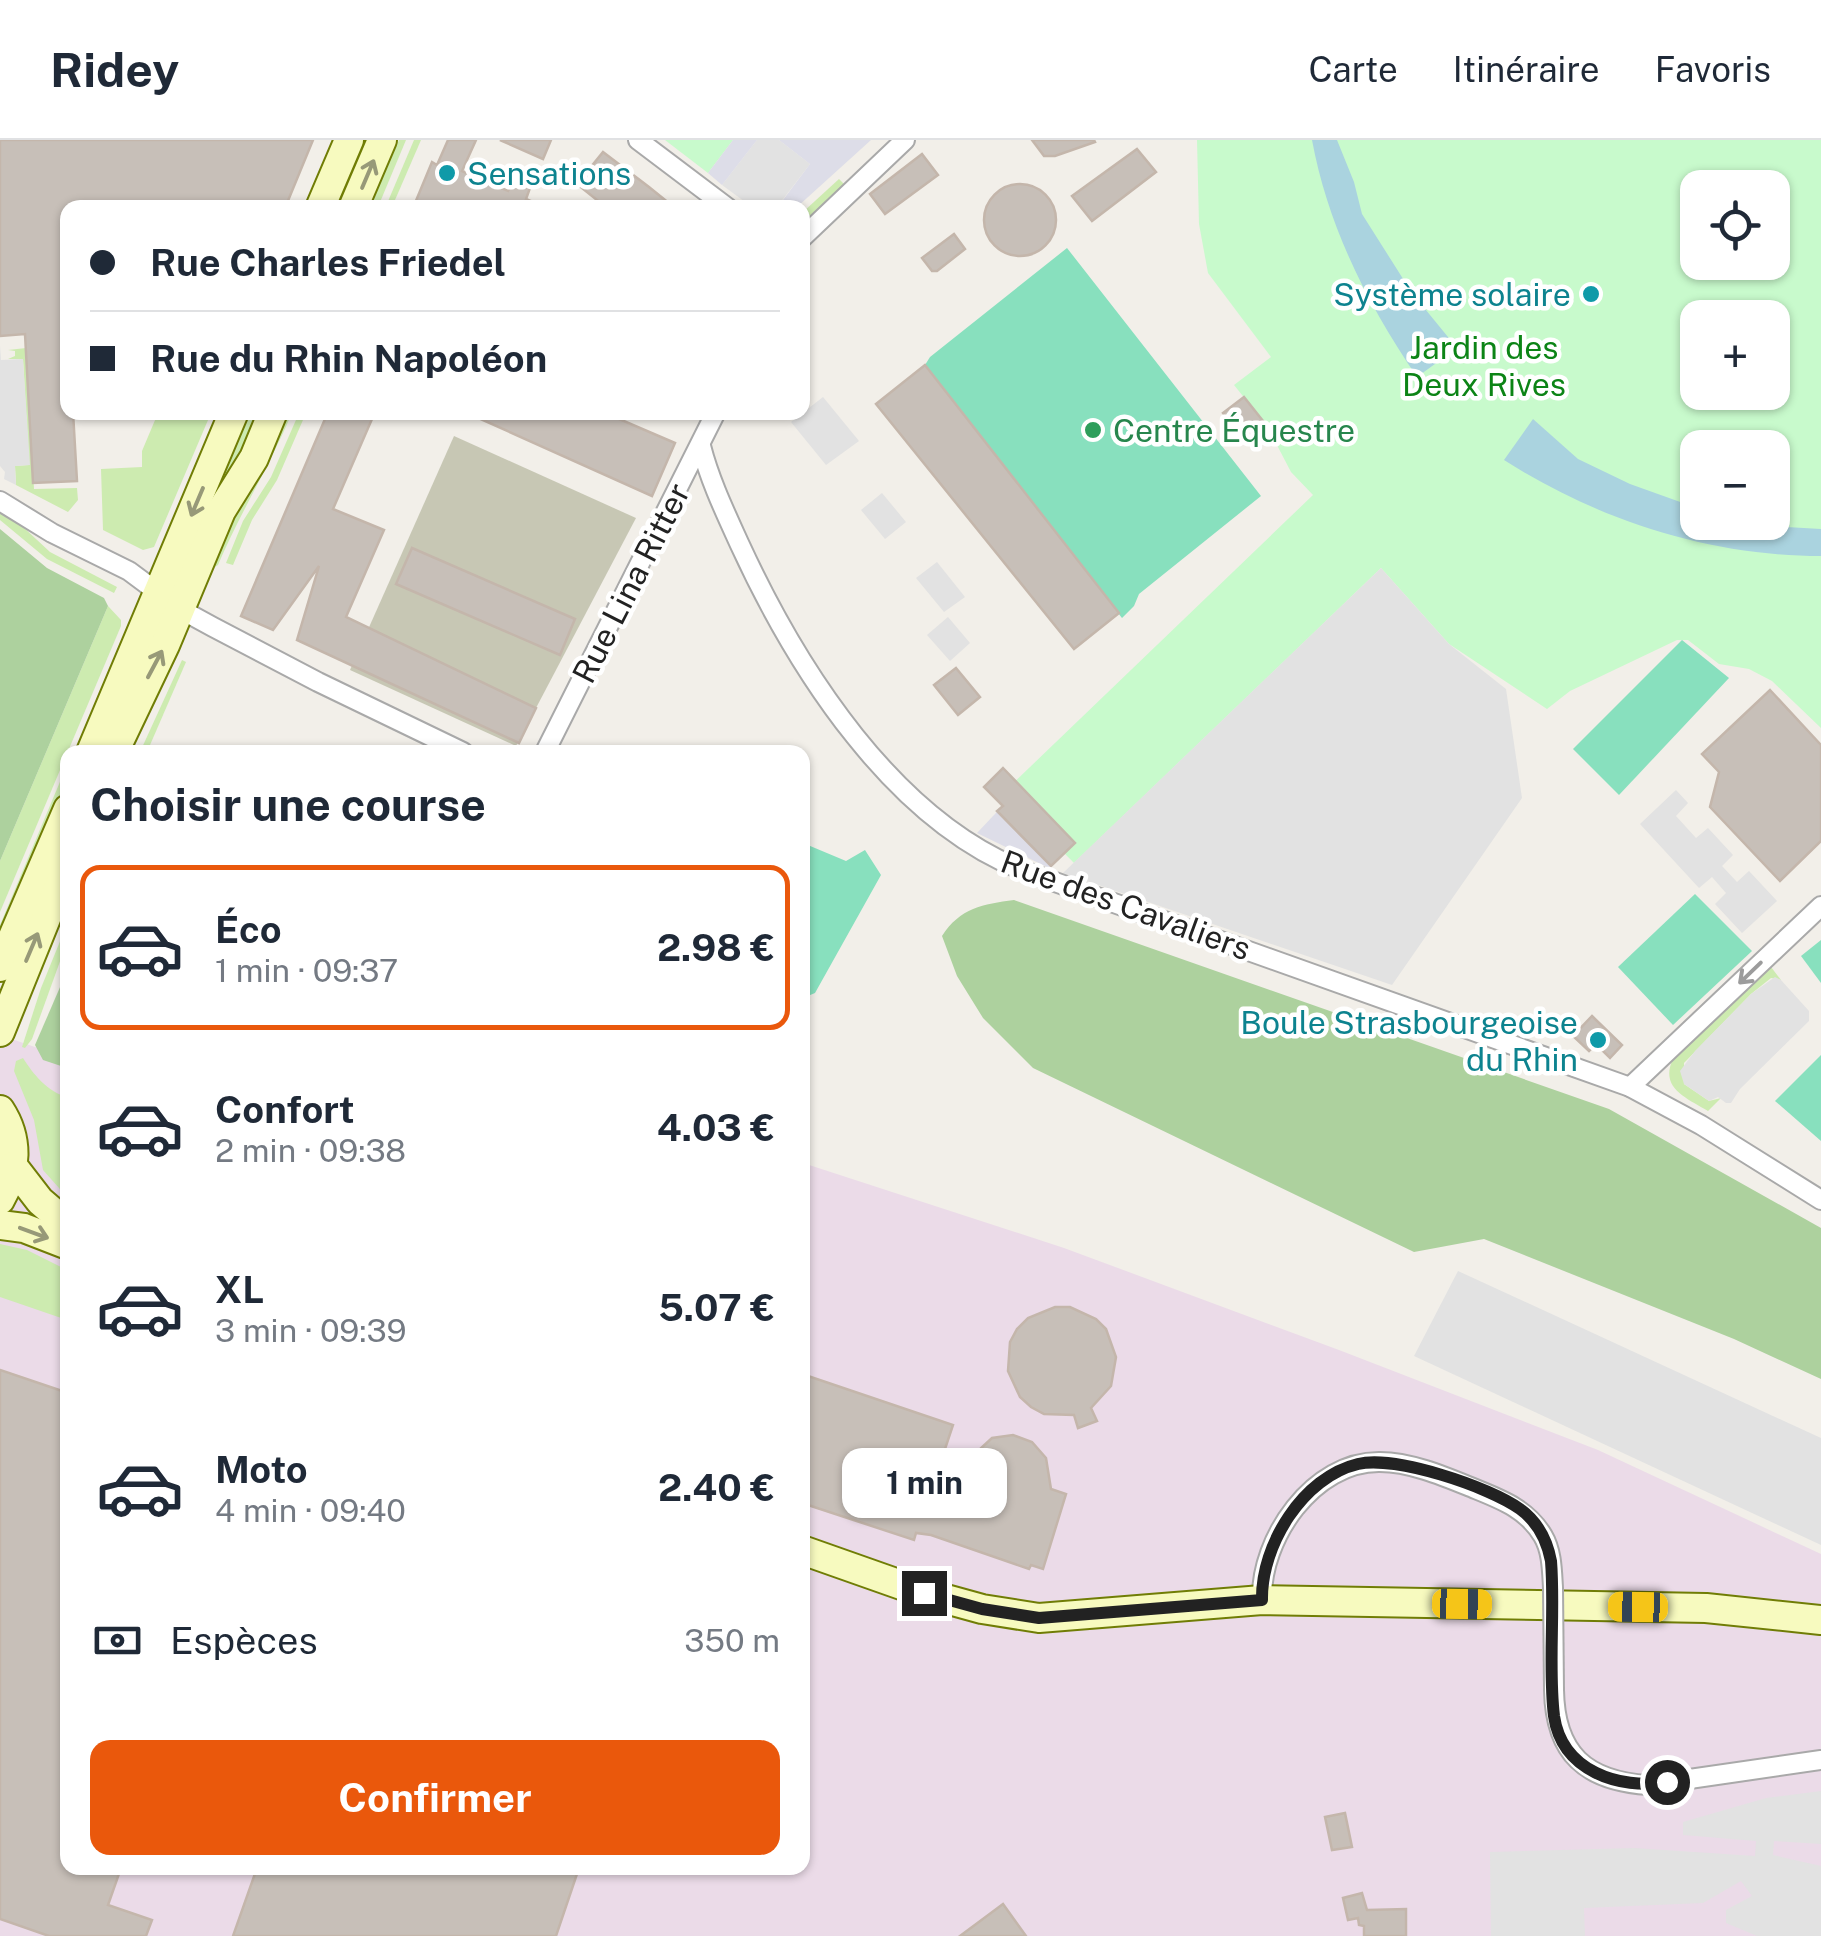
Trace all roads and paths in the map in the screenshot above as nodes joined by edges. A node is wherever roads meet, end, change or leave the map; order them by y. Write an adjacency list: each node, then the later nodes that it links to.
1 (349, 140): 5 (main road)
2 (382, 140): 6 (main road, one-way to 2)
3 (638, 140): 7 (street)
4 (905, 140): 8 (street)
5 (323, 200)
6 (356, 200)
7 (717, 200)
8 (810, 230)
9 (231, 420): 14 (main road, one-way to 14)
10 (270, 420): 14 (main road)
11 (712, 420): 12 (street, Rue Lina Ritter)
12 (701, 446): 18 (street, Rue Lina Ritter); 24 (street, Rue des Cavaliers)
13 (0, 501): 14 (street)
14 (170, 601): 15 (main road); 16 (main road, one-way to 14); 17 (street)
15 (95, 745)
16 (117, 745)
17 (448, 745)
18 (548, 745)
19 (60, 827): 22 (main road)
20 (60, 884): 23 (main road, one-way to 20)
21 (1821, 906): 24 (street, one-way to 24)
22 (0, 967)
23 (0, 1032)
24 (1630, 1087): 28 (street, Rue des Cavaliers)
25 (0, 1110): 26 (main road)
26 (13, 1166): 27 (main road); 29 (main road)
27 (0, 1200)
28 (1821, 1200)
29 (60, 1218)
30 (0, 1225): 31 (main road, one-way to 31)
31 (60, 1242)
32 (810, 1553): 33 (main road)
33 (1262, 1600): 34 (main road); 35 (street, bridge)
34 (1821, 1620)
35 (1821, 1760)

